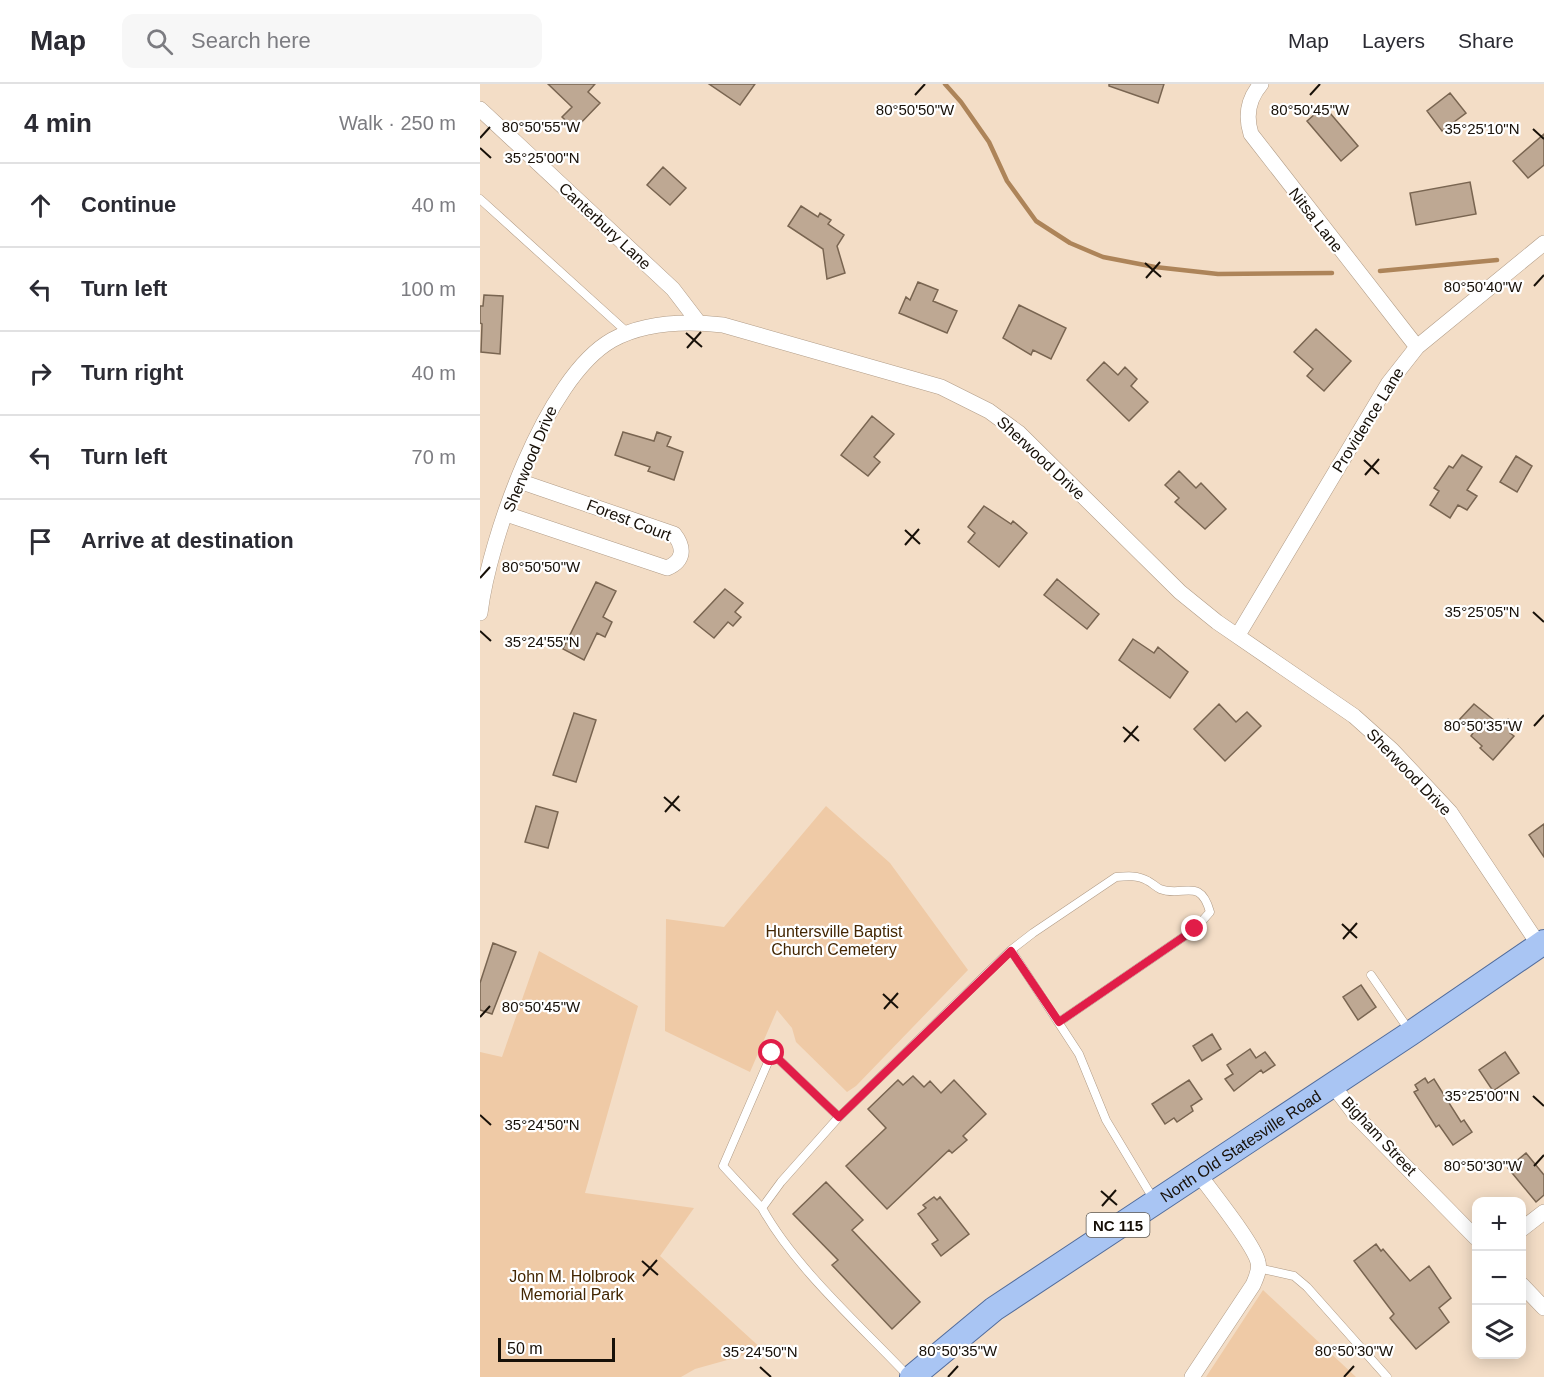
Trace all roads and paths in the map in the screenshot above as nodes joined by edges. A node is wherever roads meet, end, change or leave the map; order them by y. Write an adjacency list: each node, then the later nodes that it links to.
1 (1261, 84): 7 (street, Nitsa Lane)
2 (480, 109): 5 (street, Canterbury Lane)
3 (480, 199): 6 (lane)
4 (1544, 243): 7 (street, Providence Lane)
5 (699, 323): 6 (street, Sherwood Drive); 11 (street, Sherwood Drive)
6 (628, 333): 8 (street, Sherwood Drive)
7 (1417, 346): 11 (street, Providence Lane)
8 (519, 481): 9 (street, Sherwood Drive); 9 (street, Forest Court)
9 (506, 514): 10 (street, Sherwood Drive)
10 (480, 614)
11 (1238, 635): 12 (street, Sherwood Drive)
12 (1542, 943): 16 (main road, North Old Statesville Road / NC 115)
13 (1011, 951): 15 (lane); 15 (lane); 18 (lane)
14 (1371, 975): 16 (lane)
15 (1059, 1022): 20 (lane)
16 (1411, 1033): 17 (main road, North Old Statesville Road / NC 115)
17 (1332, 1084): 19 (main road, North Old Statesville Road / NC 115); 24 (street, Bigham Street)
18 (839, 1117): 21 (lane); 21 (lane)
19 (1198, 1173): 20 (main road, North Old Statesville Road / NC 115); 25 (street)
20 (1154, 1201): 28 (main road, North Old Statesville Road / NC 115)
21 (762, 1208): 28 (lane)
22 (1544, 1212): 23 (street)
23 (1526, 1225)
24 (1472, 1234)
25 (1258, 1268): 29 (street); 30 (lane)
26 (1526, 1290): 27 (street)
27 (1544, 1308)
28 (911, 1377)
29 (1192, 1377)
30 (1387, 1377)

